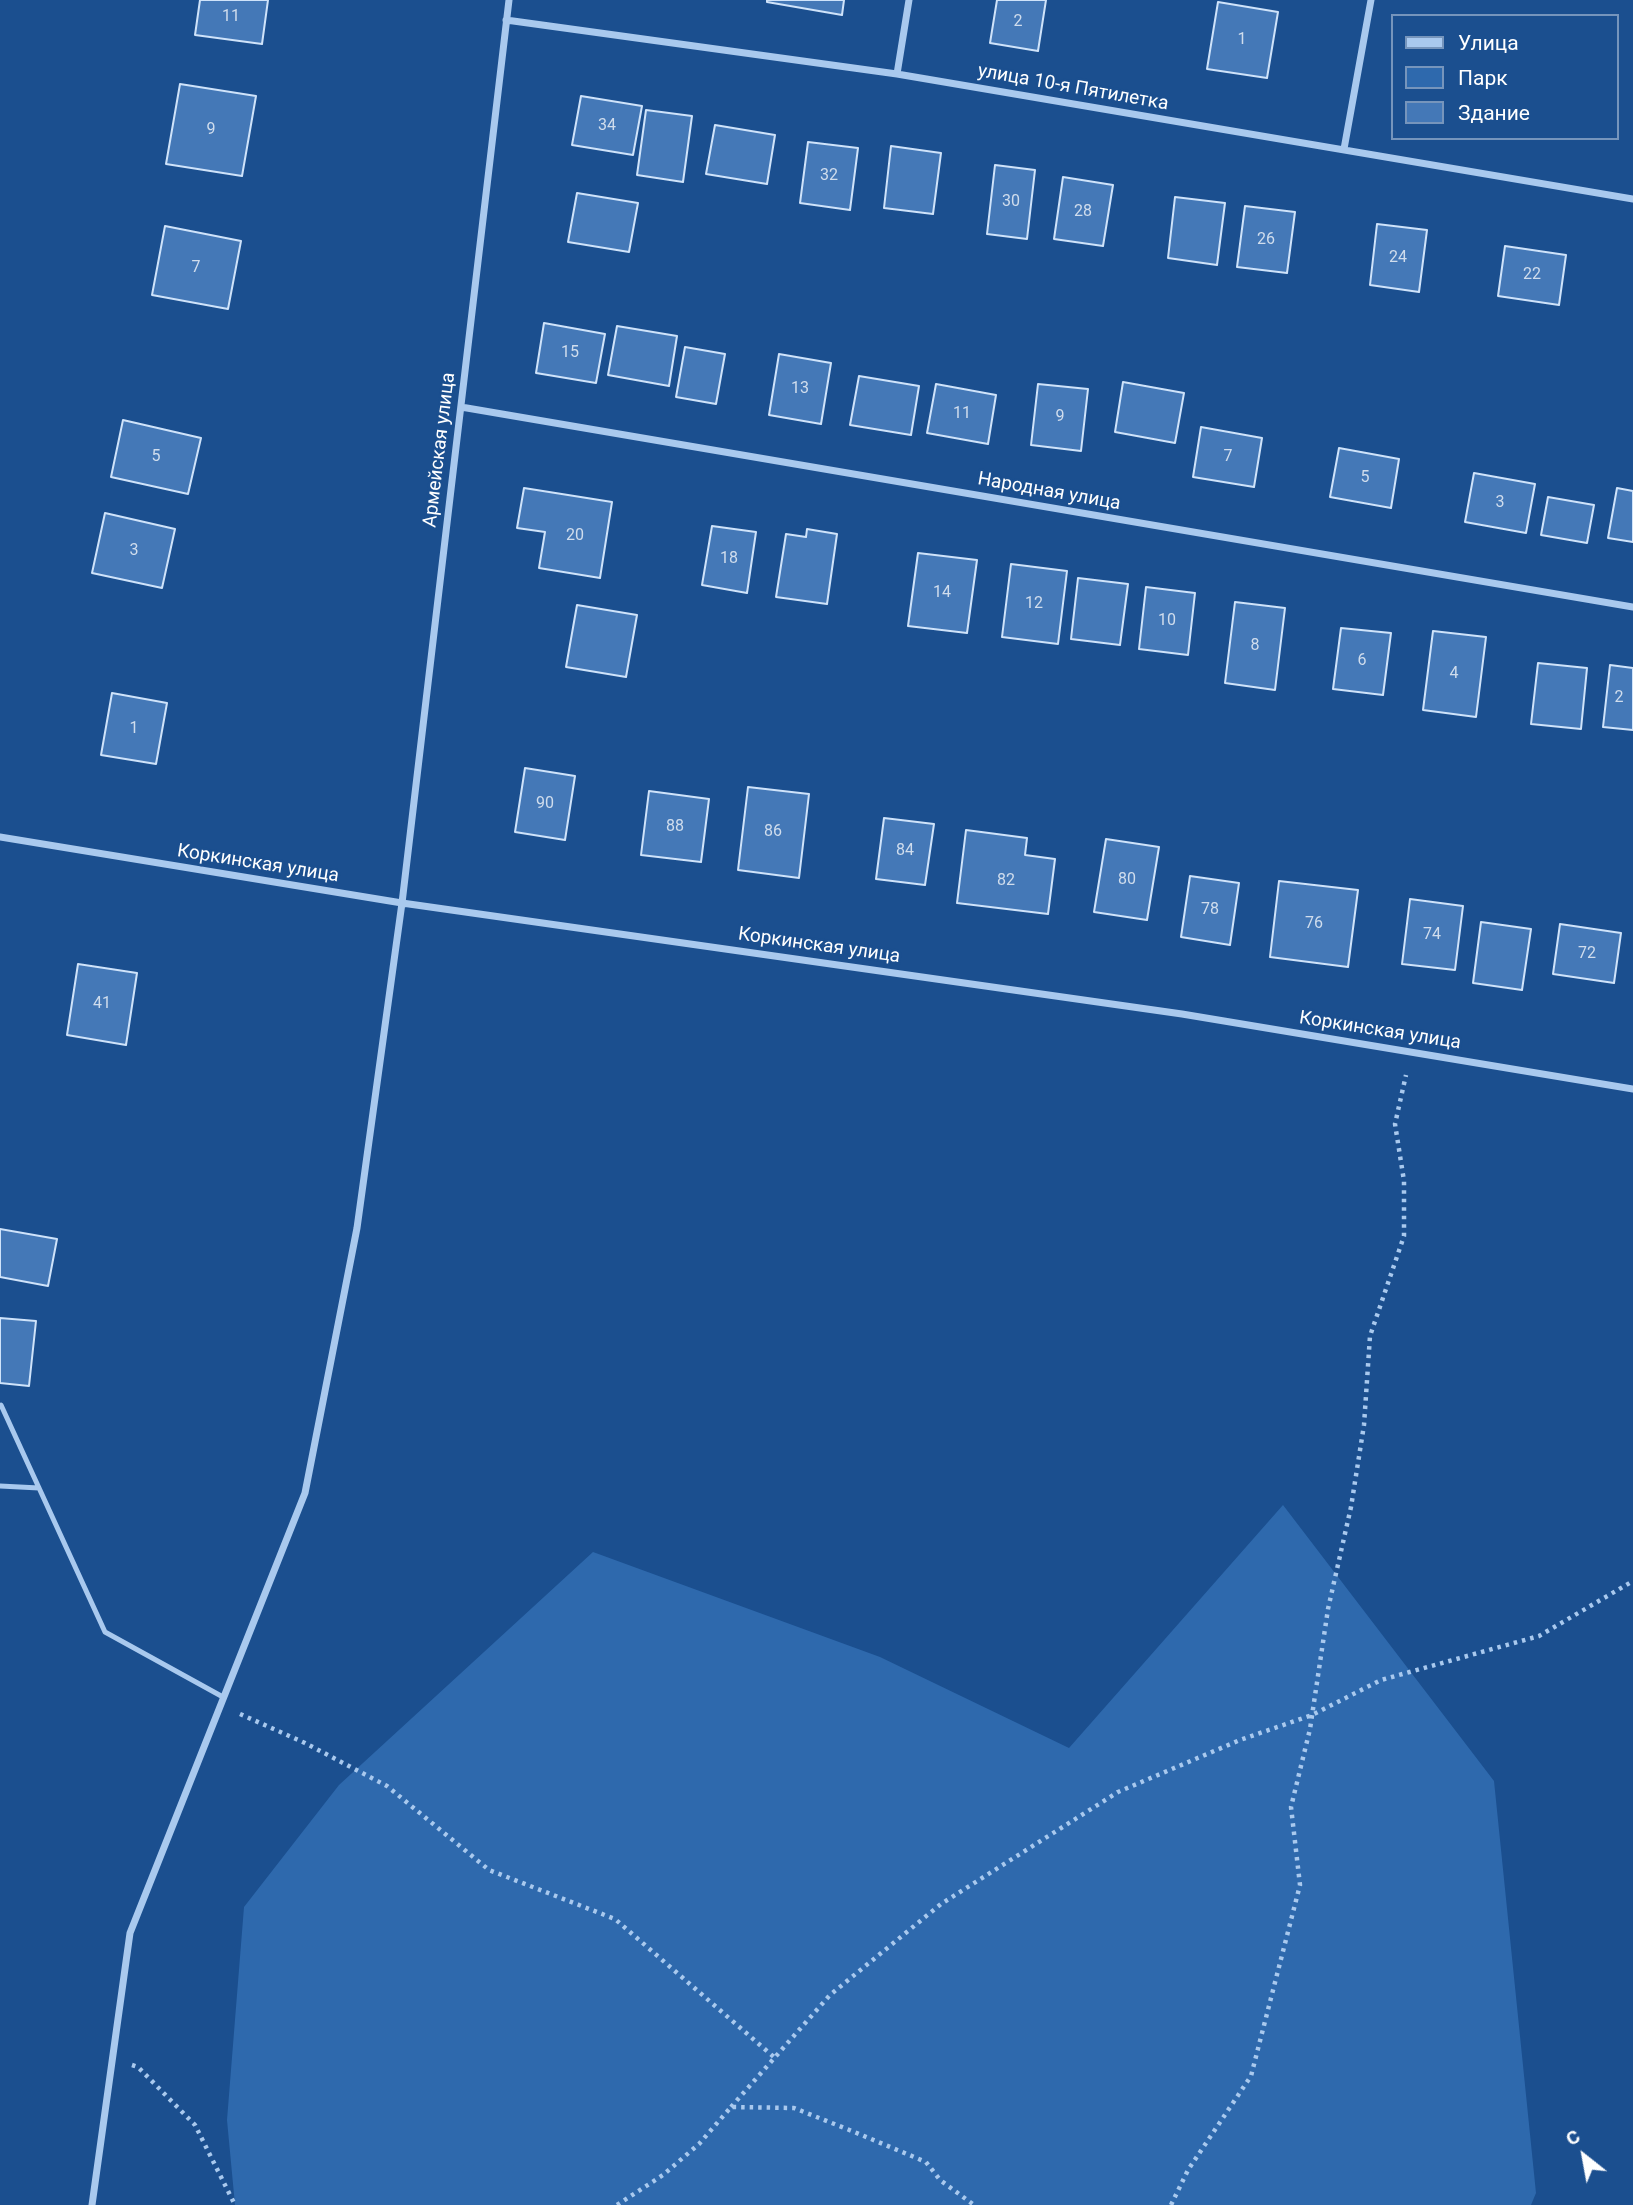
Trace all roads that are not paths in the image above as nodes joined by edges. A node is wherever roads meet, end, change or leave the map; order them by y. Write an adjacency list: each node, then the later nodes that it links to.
1 (509, 0): 4 (street, Армейская улица)
2 (909, 0): 5 (street)
3 (1371, 0): 6 (street)
4 (506, 20): 5 (street, улица 10-я Пятилетка); 8 (street, Армейская улица)
5 (897, 74): 6 (street, улица 10-я Пятилетка)
6 (1344, 149): 7 (street, улица 10-я Пятилетка)
7 (1633, 199)
8 (461, 408): 9 (street, Народная улица); 11 (street, Армейская улица)
9 (1633, 607)
10 (0, 837): 11 (street, Коркинская улица)
11 (402, 903): 12 (street, Коркинская улица); 16 (street, Армейская улица)
12 (1633, 1089)
13 (1, 1405): 15 (lane)
14 (0, 1486): 15 (lane)
15 (39, 1488): 16 (lane)
16 (221, 1701): 17 (street, Армейская улица)
17 (92, 2205)

